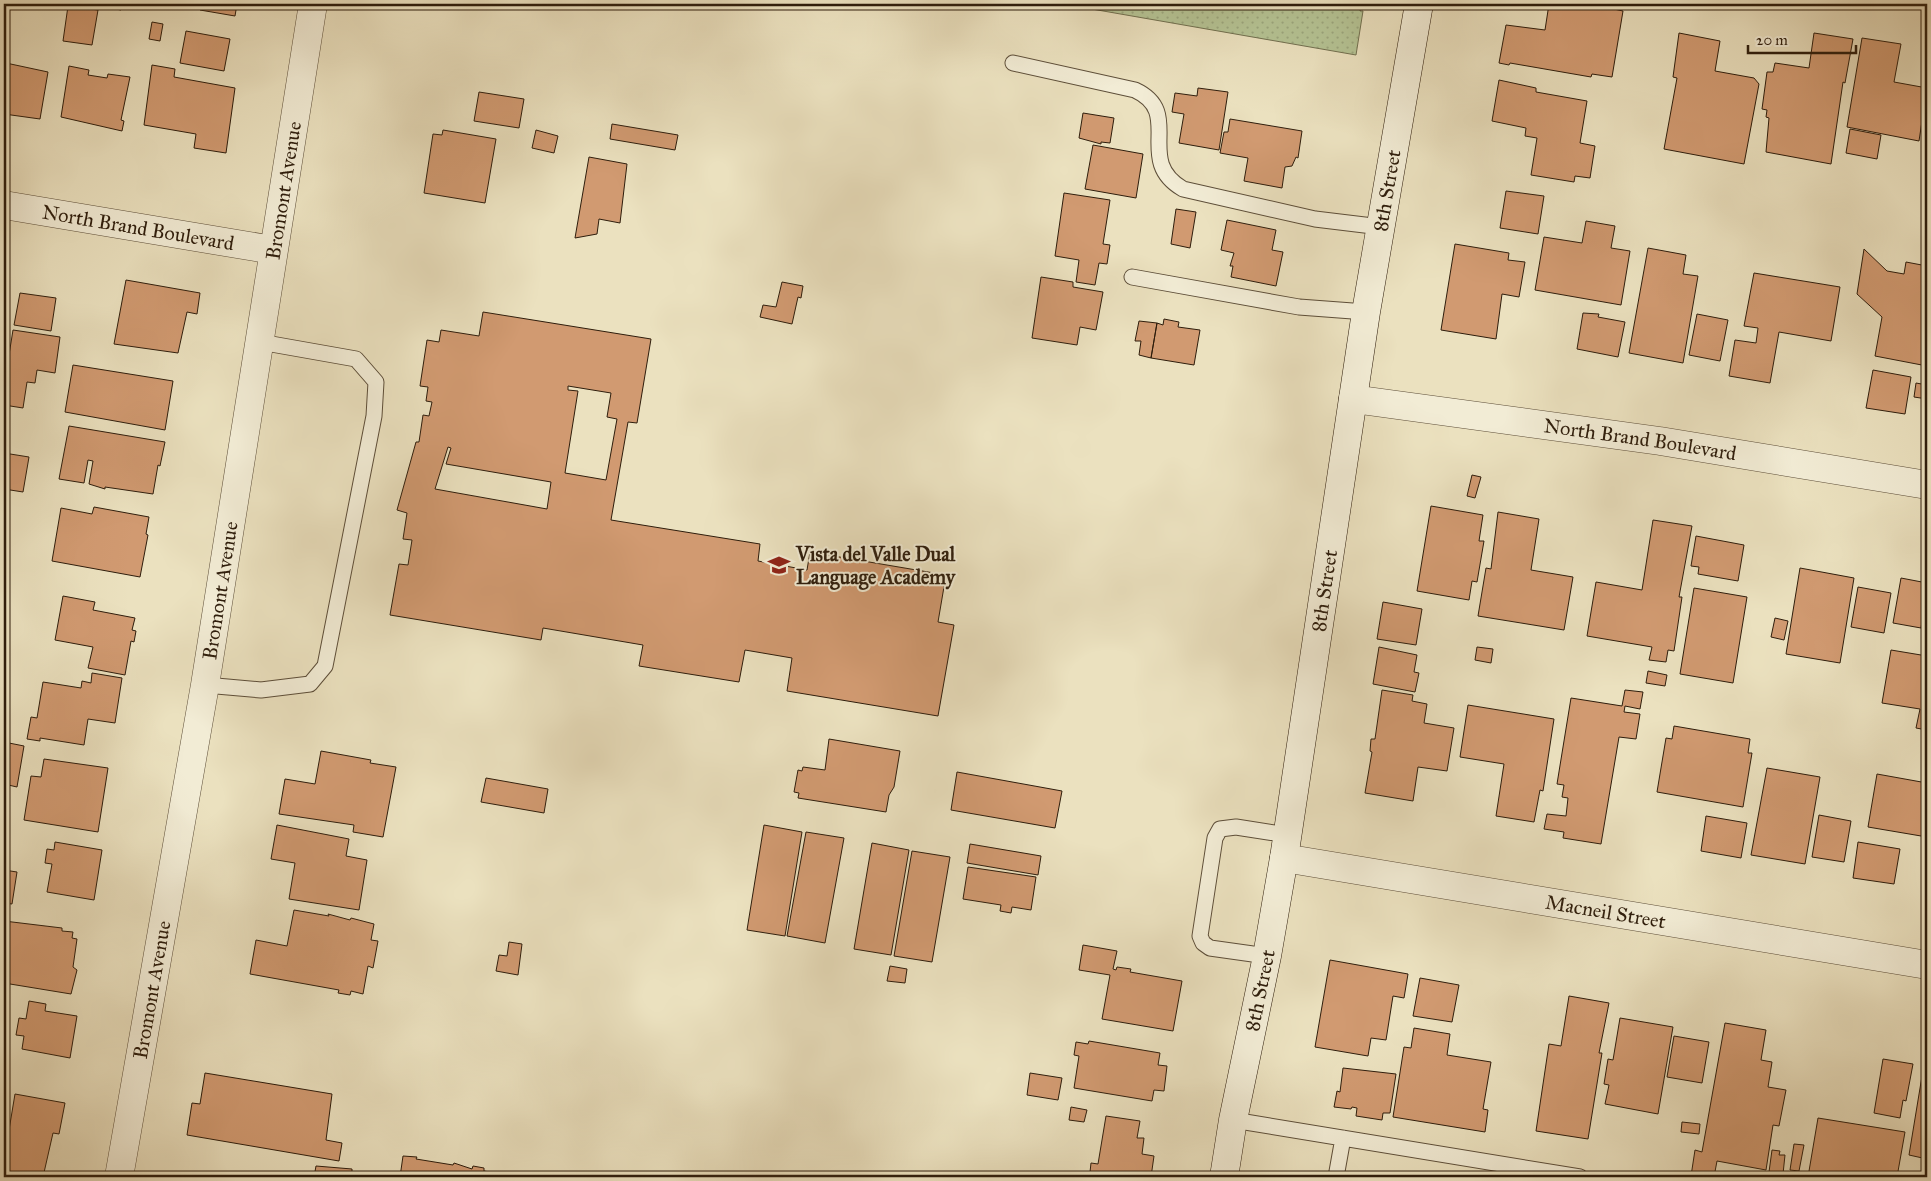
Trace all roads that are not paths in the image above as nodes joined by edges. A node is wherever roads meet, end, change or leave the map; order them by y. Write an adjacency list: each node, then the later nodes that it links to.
1 (313, 4): 6 (street, Bromont Avenue)
2 (1419, 4): 5 (street, 8th Street)
3 (1013, 63): 5 (lane)
4 (4, 205): 6 (street, North Brand Boulevard)
5 (1381, 227): 8 (street, 8th Street)
6 (273, 250): 9 (street, Bromont Avenue)
7 (1132, 277): 8 (lane)
8 (1366, 312): 10 (street, 8th Street)
9 (260, 342): 12 (street, Bromont Avenue); 12 (lane)
10 (1353, 399): 11 (street, North Brand Boulevard); 13 (street, 8th Street)
11 (1927, 485)
12 (205, 685): 19 (street, Bromont Avenue)
13 (1286, 846): 14 (street, 8th Street); 14 (lane); 15 (street, Macneil Street)
14 (1267, 956): 16 (street, 8th Street)
15 (1927, 966)
16 (1233, 1120): 17 (lane); 20 (street, 8th Street)
17 (1343, 1138): 18 (lane); 21 (lane)
18 (1513, 1172): 22 (lane)
19 (119, 1177)
20 (1224, 1177)
21 (1336, 1177)
22 (1580, 1177)

